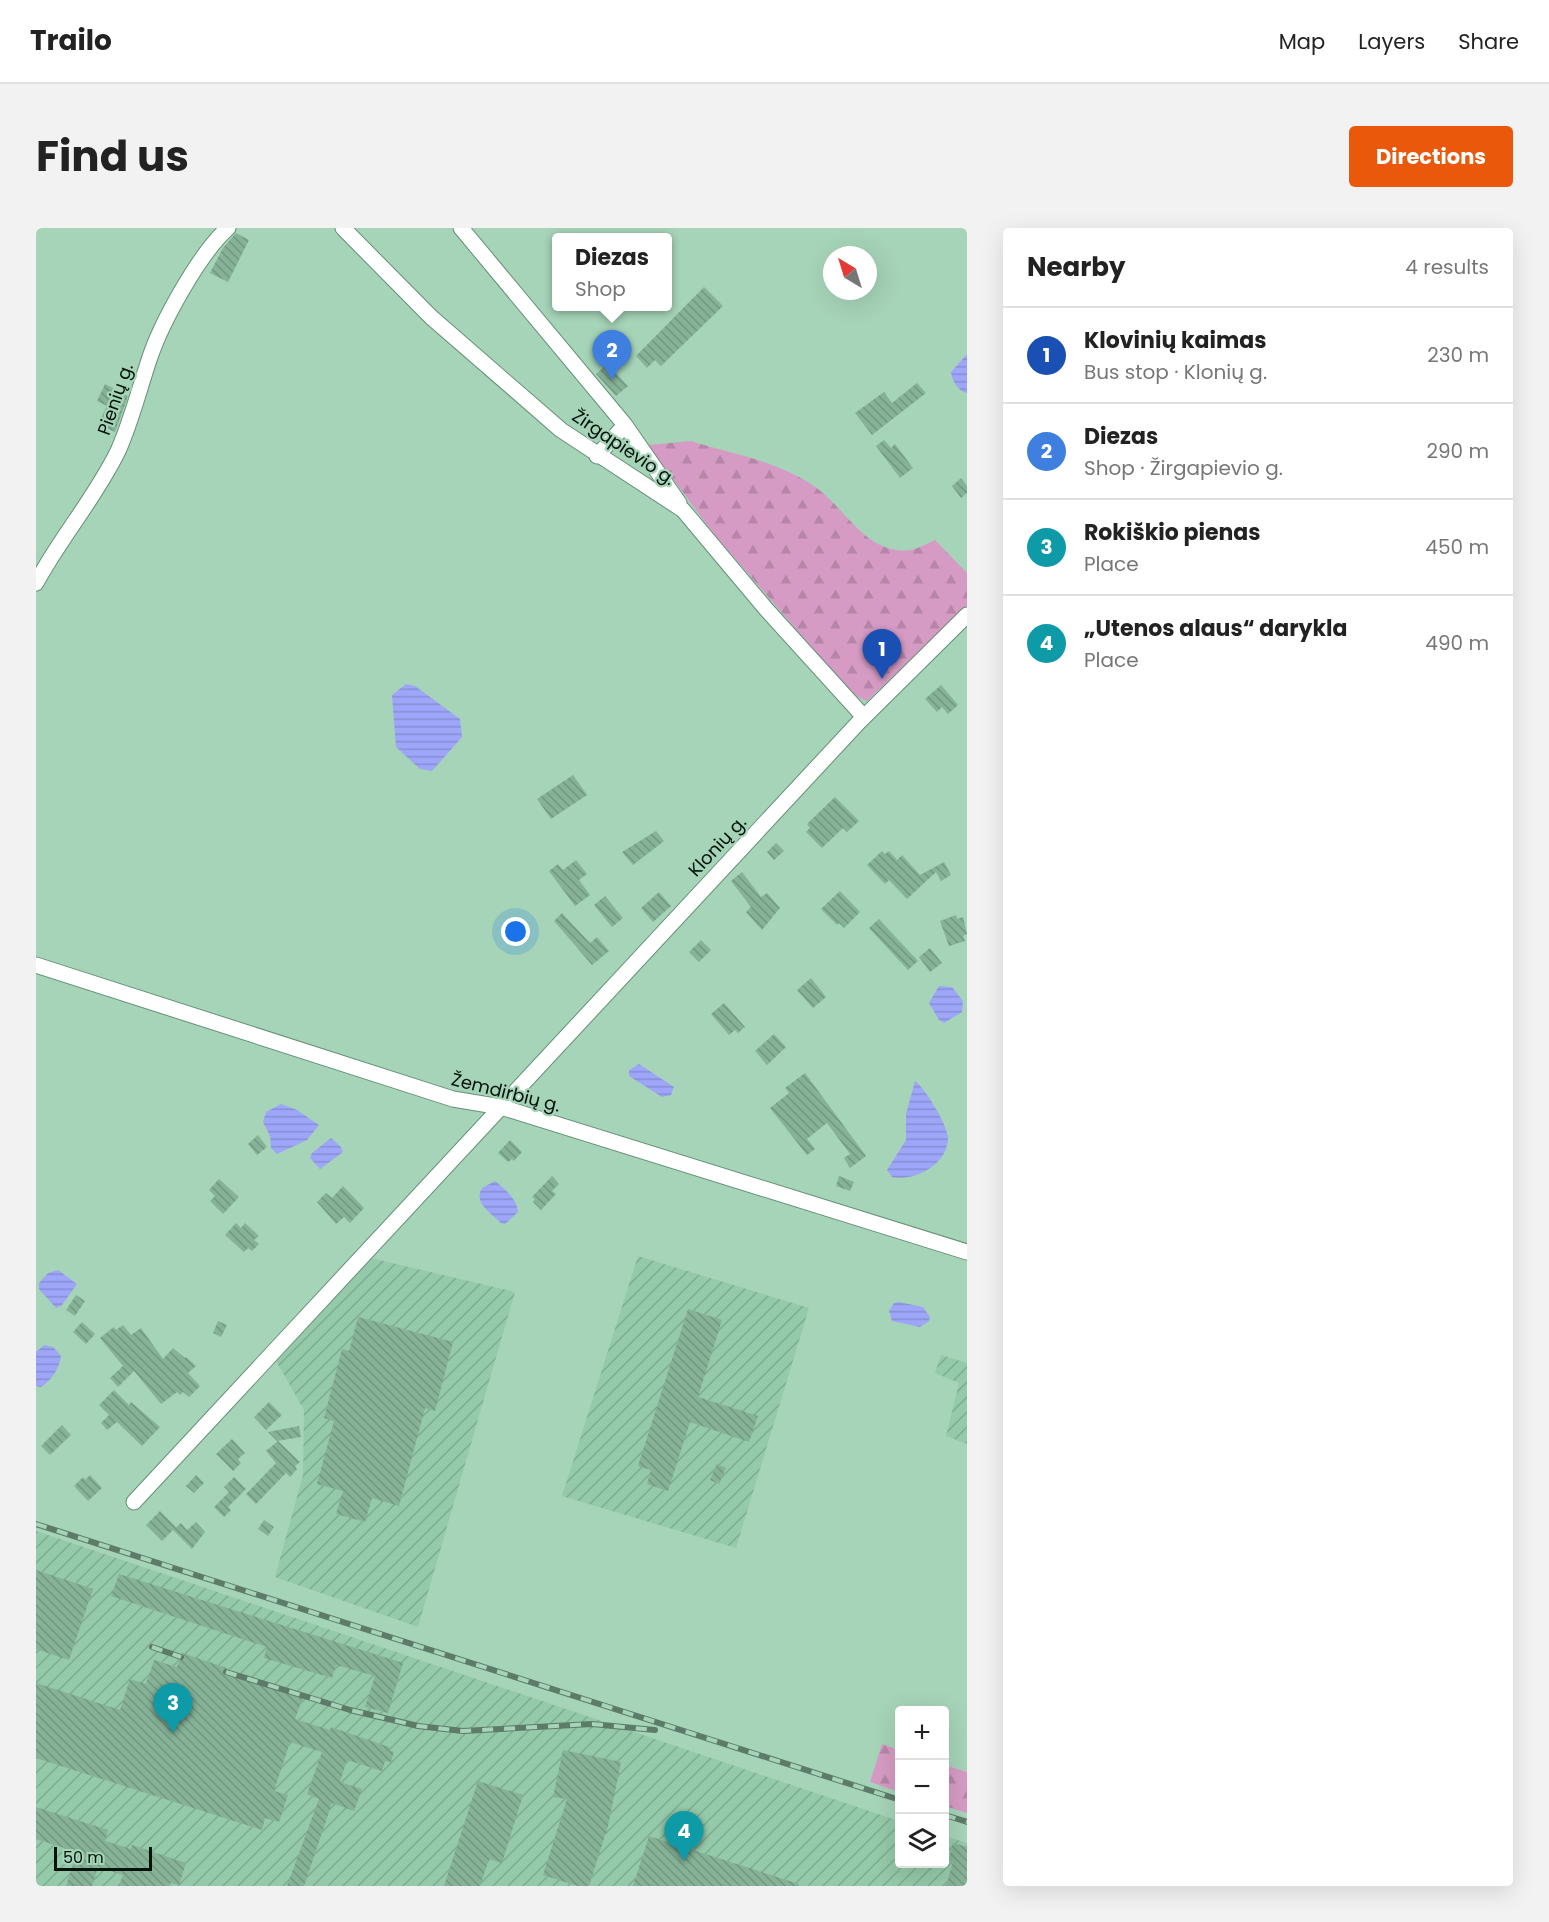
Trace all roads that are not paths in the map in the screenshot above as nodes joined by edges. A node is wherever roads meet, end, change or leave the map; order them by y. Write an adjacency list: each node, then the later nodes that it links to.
1 (228, 228): 7 (street, Pienių g.)
2 (343, 228): 5 (street, Žirgapievio g.)
3 (461, 228): 4 (street)
4 (625, 425): 5 (street); 6 (street)
5 (597, 456): 6 (street, Žirgapievio g.)
6 (683, 510): 9 (street, Žirgapievio g.)
7 (36, 583)
8 (967, 615): 9 (street, Klonių g.)
9 (864, 717): 11 (street, Klonių g.)
10 (36, 964): 11 (street, Žemdirbių g.)
11 (501, 1107): 12 (street, Žemdirbių g.); 13 (street, Klonių g.)
12 (967, 1252)
13 (134, 1502)

